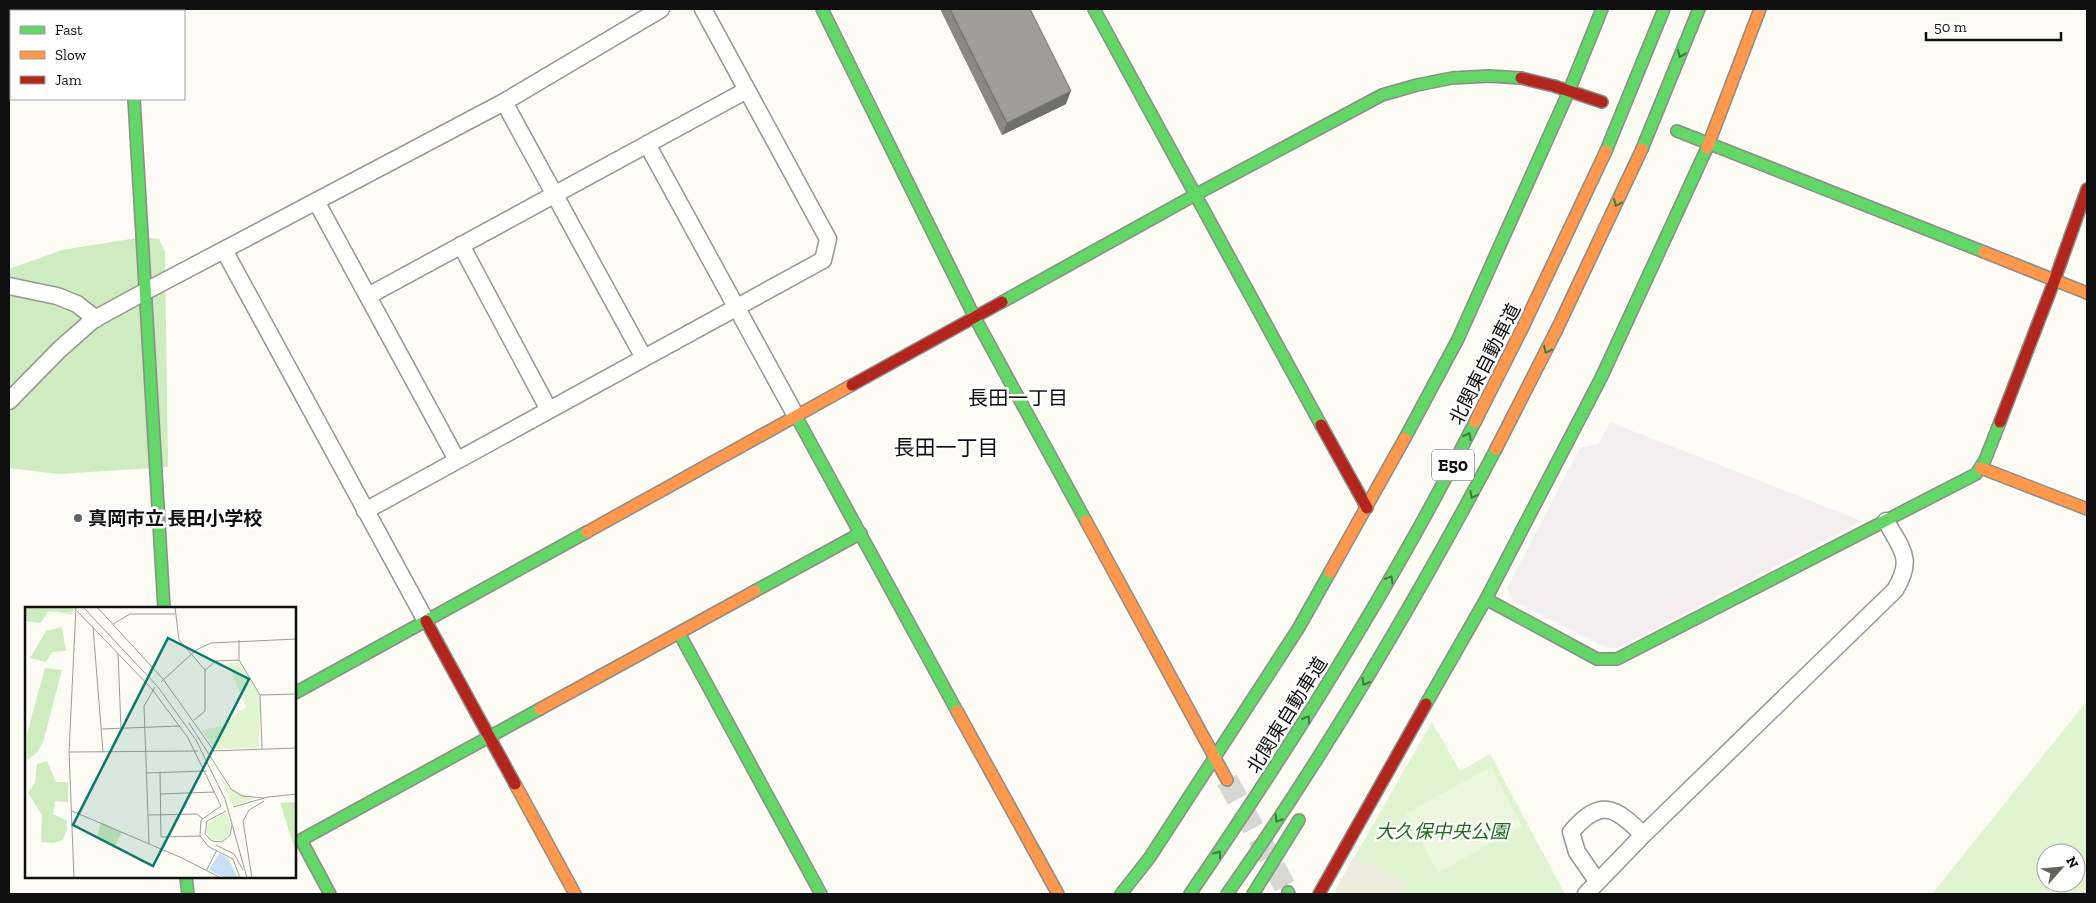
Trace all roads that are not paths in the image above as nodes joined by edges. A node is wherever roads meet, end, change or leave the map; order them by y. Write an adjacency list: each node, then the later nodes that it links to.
1 (661, 9): 12 (street)
2 (703, 9): 9 (street)
3 (822, 9): 29 (main road)
4 (1094, 9): 19 (main road)
5 (1602, 9): 10 (main road)
6 (1664, 9): 62 (main road, 北関東自動車道 / E50, one-way to 6)
7 (1698, 9): 42 (main road, E50, one-way to 42)
8 (1760, 9): 15 (main road)
9 (747, 90): 16 (street); 28 (street)
10 (1569, 91): 13 (main road); 19 (main road); 37 (main road)
11 (134, 100): 25 (main road)
12 (504, 102): 18 (street); 20 (street)
13 (1602, 102)
14 (1677, 131): 15 (main road)
15 (1709, 143): 23 (main road); 43 (main road)
16 (647, 144): 18 (street); 28 (street)
17 (2087, 188): 23 (main road)
18 (554, 194): 21 (street); 31 (street)
19 (1196, 195): 29 (main road); 37 (main road)
20 (316, 201): 22 (street); 27 (street)
21 (461, 245): 27 (street); 33 (street)
22 (224, 250): 25 (street); 39 (street)
23 (2055, 279): 26 (main road); 36 (main road)
24 (9, 286): 30 (street)
25 (146, 291): 30 (street); 44 (main road)
26 (2087, 293)
27 (368, 296): 35 (street)
28 (736, 307): 31 (street); 34 (street)
29 (975, 318): 34 (main road); 50 (main road)
30 (96, 319): 32 (street)
31 (644, 358): 33 (street)
32 (9, 401)
33 (549, 410): 35 (street)
34 (796, 416): 41 (main road); 45 (main road)
35 (457, 460): 39 (street)
36 (1981, 468): 38 (main road); 40 (main road)
37 (1367, 508): 50 (main road)
38 (2087, 509)
39 (365, 511): 45 (street)
40 (1886, 521): 43 (main road); 53 (street)
41 (861, 533): 46 (main road); 60 (main road)
42 (1434, 564): 48 (main road); 63 (main road, E50, one-way to 63)
43 (1486, 598): 65 (main road)
44 (164, 607)
45 (426, 621): 47 (main road); 49 (main road)
46 (679, 634): 49 (main road); 59 (main road)
47 (296, 692)
48 (1370, 695)
49 (489, 737): 57 (main road); 58 (main road)
50 (1214, 756): 51 (main road); 61 (main road)
51 (1227, 780)
52 (1303, 814): 64 (main road)
53 (1643, 835): 55 (street); 55 (street)
54 (186, 878): 56 (main road)
55 (1597, 882): 66 (street)
56 (188, 894)
57 (330, 894)
58 (575, 894)
59 (821, 894)
60 (1058, 894)
61 (1121, 894)
62 (1190, 894)
63 (1227, 894)
64 (1254, 894)
65 (1319, 894)
66 (1586, 894)

